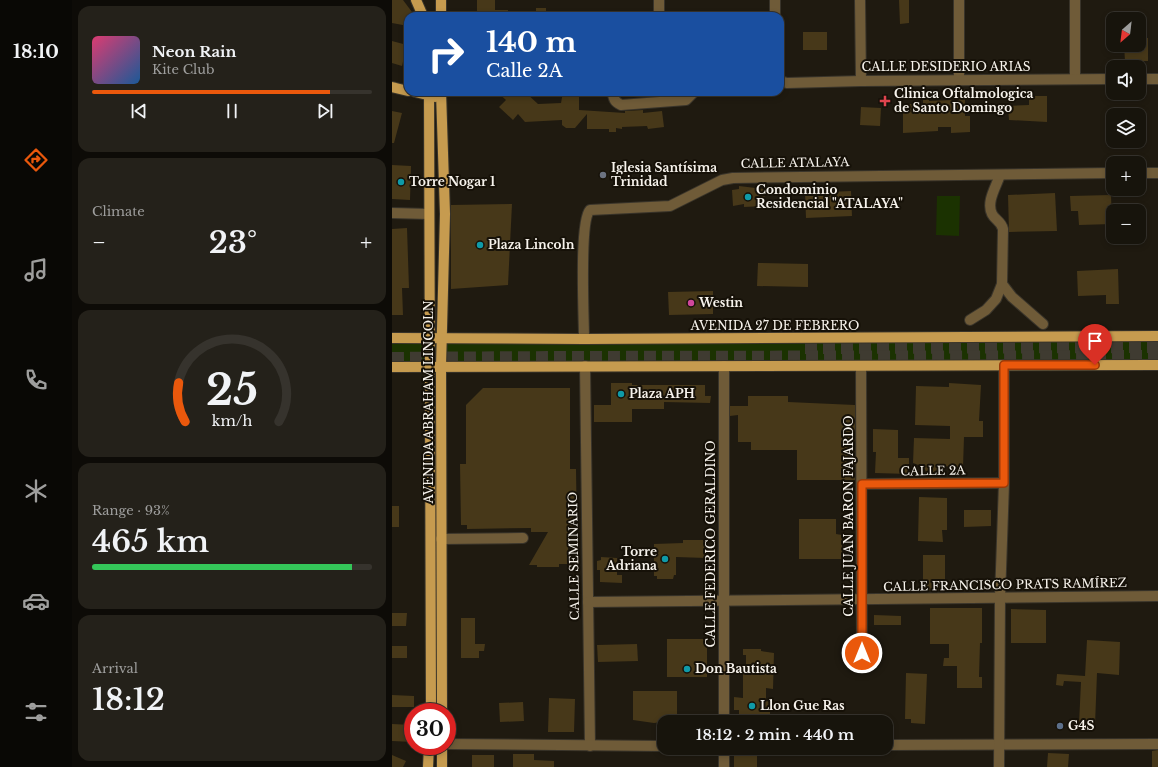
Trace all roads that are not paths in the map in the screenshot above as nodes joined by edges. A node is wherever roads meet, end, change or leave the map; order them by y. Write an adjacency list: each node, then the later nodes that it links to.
1 (416, 0): 9 (main road)
2 (425, 0): 10 (main road)
3 (441, 0): 11 (main road)
4 (658, 0): 12 (street)
5 (775, 0): 13 (street)
6 (860, 0): 19 (street)
7 (959, 0): 18 (street)
8 (1075, 0): 14 (street)
9 (422, 12)
10 (424, 12)
11 (441, 12)
12 (658, 12)
13 (775, 12)
14 (1075, 79): 15 (street, CALLE DESIDERIO ARIAS); 18 (street, CALLE DESIDERIO ARIAS)
15 (1106, 79)
16 (1146, 79): 17 (street)
17 (1158, 79)
18 (959, 80): 19 (street, CALLE DESIDERIO ARIAS)
19 (861, 81): 20 (street, CALLE DESIDERIO ARIAS)
20 (784, 83)
21 (392, 87): 22 (main road)
22 (404, 90)
23 (429, 96): 32 (main road, AVENIDA ABRAHAM LINCOLN)
24 (441, 96): 39 (main road, AVENIDA ABRAHAM LINCOLN)
25 (613, 96): 26 (street)
26 (690, 96)
27 (1106, 173): 30 (street, CALLE ATALAYA)
28 (1146, 173): 29 (street)
29 (1158, 173)
30 (1000, 175): 33 (street); 40 (street, CALLE ATALAYA)
31 (392, 213): 32 (street)
32 (429, 214): 38 (main road, AVENIDA ABRAHAM LINCOLN)
33 (1002, 284): 34 (street); 35 (street)
34 (970, 320)
35 (1043, 324)
36 (1158, 336): 40 (main road, AVENIDA 27 DE FEBRERO)
37 (392, 338): 38 (main road, AVENIDA 27 DE FEBRERO)
38 (429, 338): 39 (main road, AVENIDA 27 DE FEBRERO); 47 (main road, AVENIDA ABRAHAM LINCOLN)
39 (441, 338): 40 (main road, AVENIDA 27 DE FEBRERO); 48 (main road, AVENIDA ABRAHAM LINCOLN)
40 (584, 339)
41 (1004, 365): 42 (main road); 45 (main road); 49 (street)
42 (1158, 365)
43 (585, 366): 44 (main road); 48 (main road); 57 (street, CALLE SEMINARIO)
44 (724, 366): 45 (main road); 56 (street, CALLE FEDERICO GERALDINO)
45 (861, 366): 50 (street, CALLE JUAN BARON FAJARDO)
46 (392, 367): 47 (main road)
47 (429, 367): 48 (main road); 59 (main road, AVENIDA ABRAHAM LINCOLN)
48 (440, 367): 52 (main road, AVENIDA ABRAHAM LINCOLN)
49 (1004, 483): 50 (street, CALLE 2A); 54 (street)
50 (862, 484): 55 (street, CALLE JUAN BARON FAJARDO)
51 (523, 538): 52 (street)
52 (441, 539): 60 (main road, AVENIDA ABRAHAM LINCOLN)
53 (1158, 596): 54 (street, CALLE FRANCISCO PRATS RAMÍREZ)
54 (1000, 598): 55 (street, CALLE FRANCISCO PRATS RAMÍREZ); 65 (street)
55 (862, 599): 56 (street, CALLE FRANCISCO PRATS RAMÍREZ); 58 (street, CALLE JUAN BARON FAJARDO)
56 (725, 601): 57 (street, CALLE FRANCISCO PRATS RAMÍREZ); 61 (street, CALLE FEDERICO GERALDINO)
57 (588, 602): 66 (street, CALLE SEMINARIO)
58 (862, 666)
59 (431, 703)
60 (442, 703)
61 (724, 715)
62 (456, 744): 66 (street)
63 (1158, 744): 65 (street)
64 (893, 745): 65 (street)
65 (1000, 745): 74 (street)
66 (590, 746): 67 (street)
67 (657, 746)
68 (429, 755): 71 (main road)
69 (442, 755): 72 (main road)
70 (724, 755): 73 (street)
71 (428, 767)
72 (442, 767)
73 (724, 767)
74 (999, 767)

